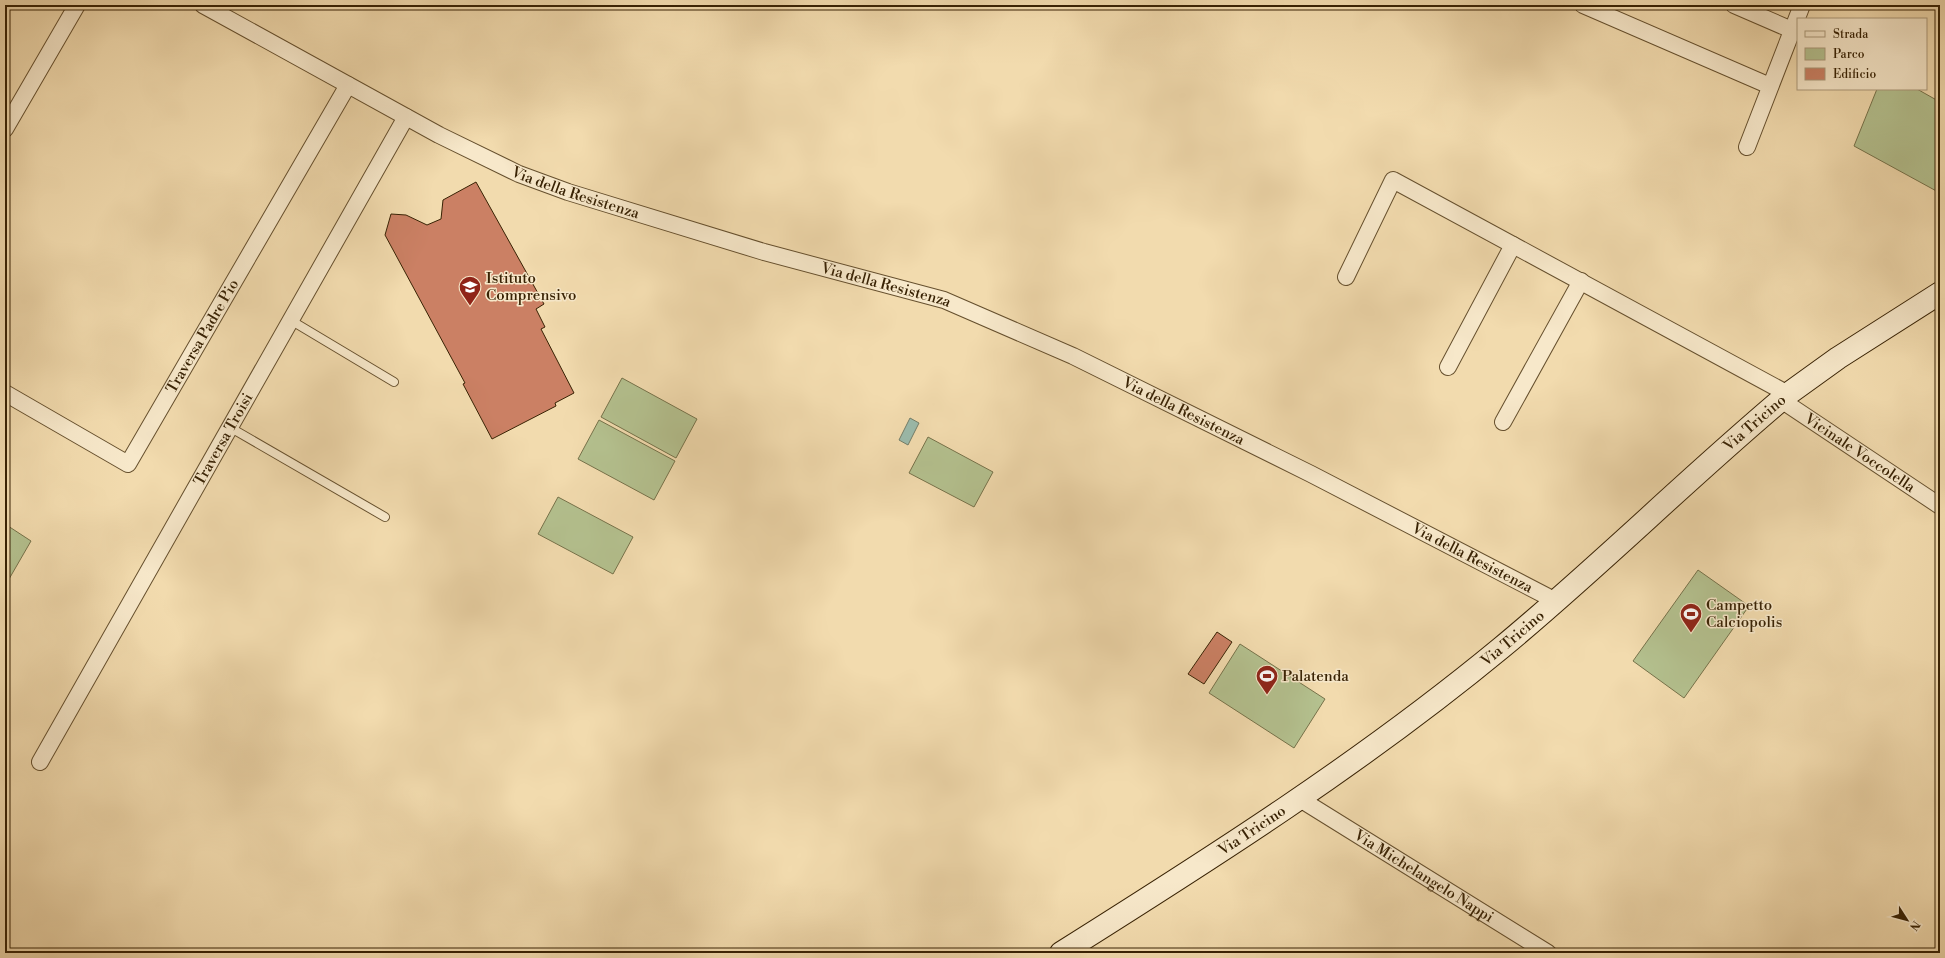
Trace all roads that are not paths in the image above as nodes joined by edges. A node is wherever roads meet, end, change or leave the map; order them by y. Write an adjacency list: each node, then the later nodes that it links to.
1 (77, 5): 10 (street)
2 (203, 5): 7 (street, Via della Resistenza)
3 (1583, 5): 8 (street)
4 (1734, 5): 6 (street)
5 (1802, 5): 6 (street)
6 (1792, 30): 8 (street)
7 (348, 85): 9 (street, Via della Resistenza); 19 (street, Traversa Padre Pio)
8 (1770, 86): 11 (street)
9 (406, 117): 16 (street, Traversa Troisi); 25 (street, Via della Resistenza)
10 (5, 129)
11 (1746, 147)
12 (1513, 245): 13 (street, Vicinale Voccolella); 14 (street, Vicinale Voccolella); 17 (street)
13 (1346, 277)
14 (1581, 281): 20 (street, Vicinale Voccolella); 21 (street)
15 (1940, 293): 20 (street, Via Tricino)
16 (292, 321): 18 (lane); 22 (street, Traversa Troisi)
17 (1448, 367)
18 (394, 382)
19 (5, 393)
20 (1784, 397): 23 (street, Vicinale Voccolella); 25 (street, Via Tricino)
21 (1503, 422)
22 (231, 428): 24 (lane); 26 (street, Traversa Troisi)
23 (1940, 506)
24 (385, 517)
25 (1556, 601): 27 (street, Via Tricino)
26 (40, 762)
27 (1300, 799): 28 (street, Via Tricino); 29 (street, Via Michelangelo Nappi)
28 (1061, 953)
29 (1548, 953)

